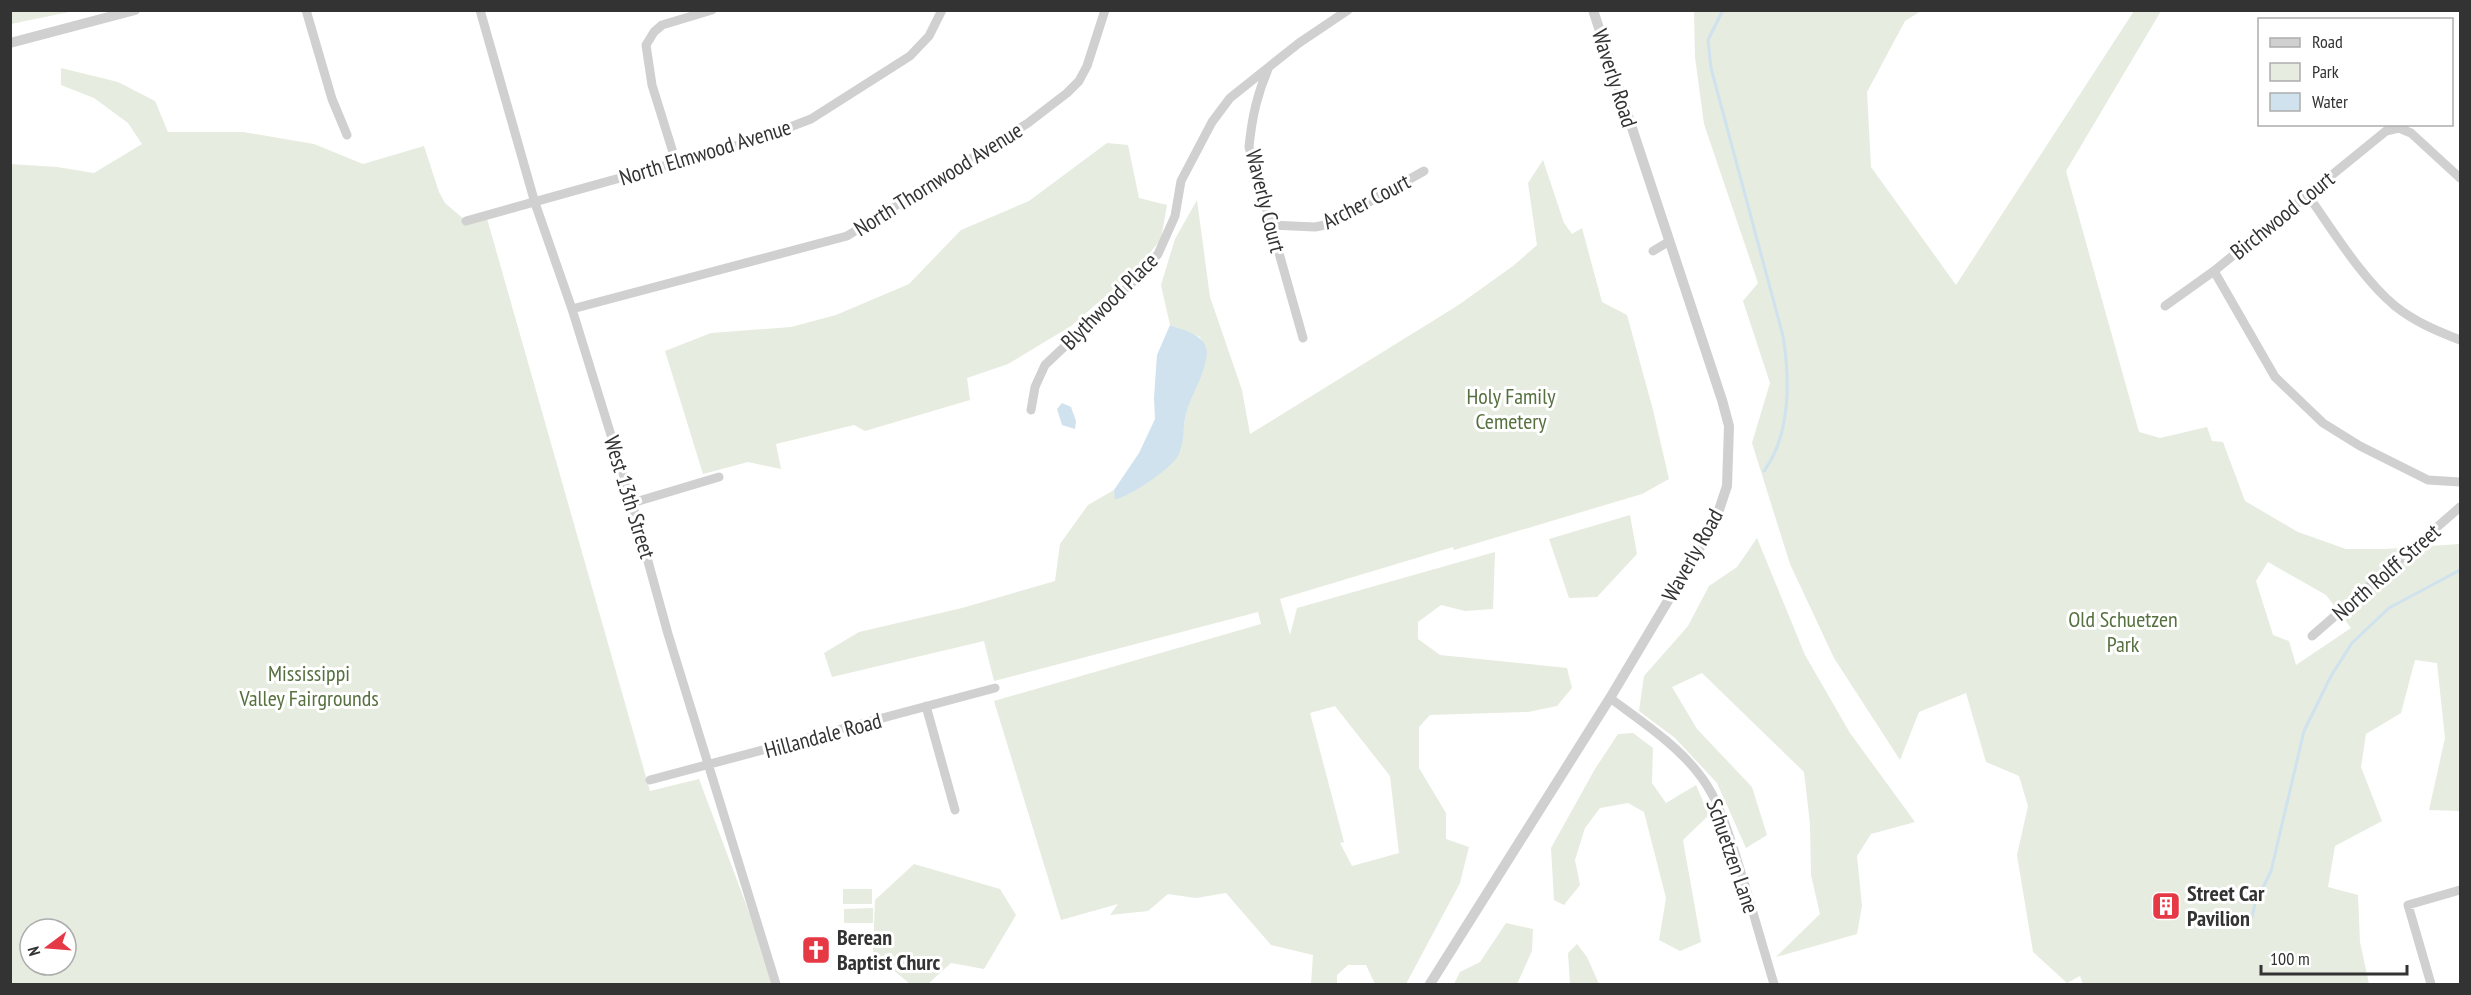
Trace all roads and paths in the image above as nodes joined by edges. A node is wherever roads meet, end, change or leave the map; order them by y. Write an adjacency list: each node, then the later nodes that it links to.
1 (135, 10): 9 (street)
2 (306, 10): 11 (street)
3 (480, 10): 16 (street, West 13th Street)
4 (712, 10): 12 (street)
5 (942, 10): 12 (street, North Elmwood Avenue)
6 (1105, 10): 23 (street, North Thornwood Avenue)
7 (1348, 10): 10 (street, Blythwood Place)
8 (1593, 10): 19 (street, Waverly Road)
9 (10, 43)
10 (1270, 65): 18 (street, Waverly Court); 26 (street, Blythwood Place)
11 (347, 135)
12 (676, 162): 16 (street, North Elmwood Avenue)
13 (1424, 171): 18 (street, Archer Court)
14 (2460, 178): 15 (street, Birchwood Court)
15 (2307, 194): 21 (street, Birchwood Court); 25 (street)
16 (536, 203): 17 (street, North Elmwood Avenue); 23 (street, West 13th Street)
17 (466, 221)
18 (1271, 225): 24 (street, Waverly Court)
19 (1668, 242): 20 (street); 33 (street, Waverly Road)
20 (1653, 251)
21 (2214, 271): 22 (street, Birchwood Court); 28 (street)
22 (2165, 306)
23 (572, 309): 29 (street, West 13th Street)
24 (1302, 338)
25 (2460, 340)
26 (1031, 410)
27 (719, 477): 29 (street)
28 (2460, 482)
29 (632, 503): 35 (street, West 13th Street)
30 (2460, 507): 31 (street, North Rolff Street)
31 (2312, 636)
32 (995, 688): 34 (street, Hillandale Road)
33 (1610, 698): 40 (street, Waverly Road); 41 (street, Schuetzen Lane)
34 (926, 706): 35 (street, Hillandale Road); 37 (street)
35 (708, 765): 36 (street, Hillandale Road); 39 (street, West 13th Street)
36 (650, 780)
37 (955, 810)
38 (2460, 890): 42 (street)
39 (776, 984)
40 (1430, 984)
41 (1774, 984)
42 (2432, 984)

